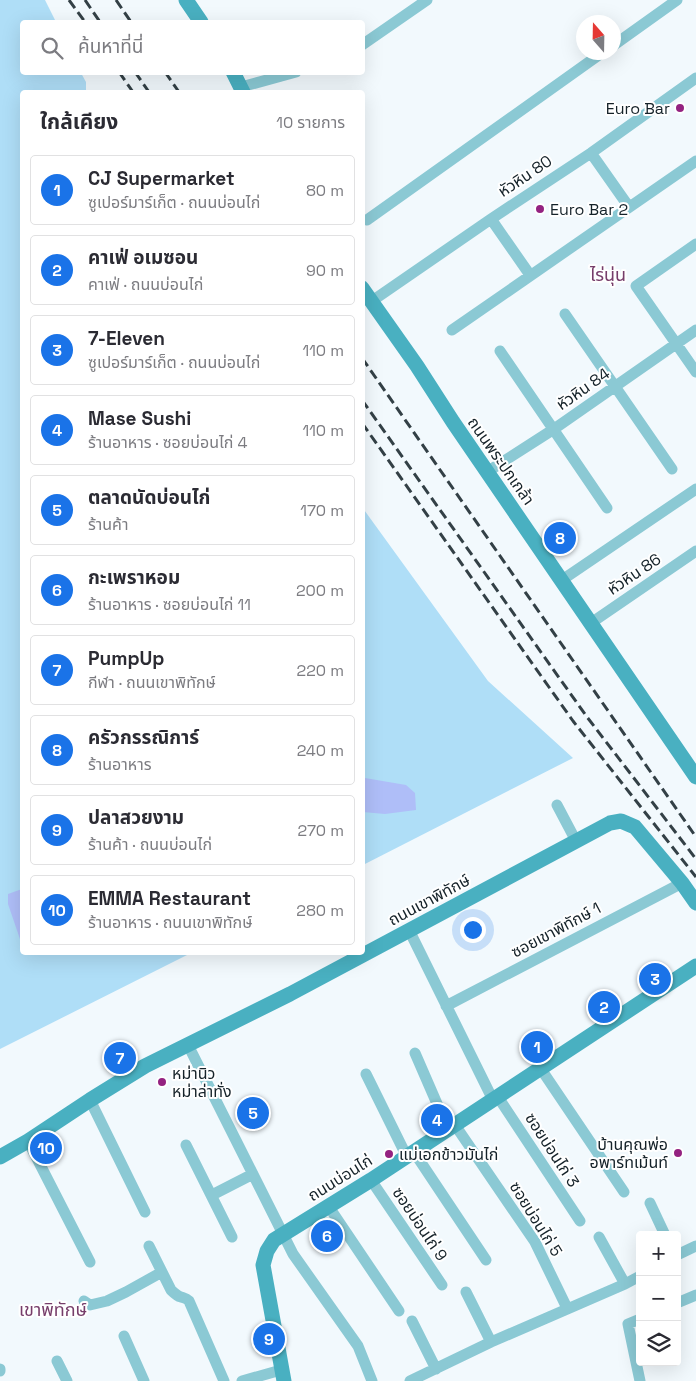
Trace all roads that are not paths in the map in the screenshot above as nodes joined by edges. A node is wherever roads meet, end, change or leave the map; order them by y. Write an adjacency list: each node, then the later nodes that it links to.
1 (186, 0): 4 (street)
2 (427, 0): 6 (street)
3 (677, 0): 5 (street)
4 (200, 20)
5 (621, 40)
6 (365, 43)
7 (592, 60): 16 (street)
8 (234, 75): 11 (street)
9 (287, 75): 11 (street)
10 (694, 83): 12 (street, หัวหิน 80)
11 (242, 90)
12 (591, 153): 14 (street); 15 (street, หัวหิน 80)
13 (696, 161): 14 (street)
14 (630, 208): 18 (street)
15 (491, 219): 18 (street); 20 (street, หัวหิน 80)
16 (366, 220)
17 (696, 244): 24 (street)
18 (530, 275): 22 (street)
19 (365, 292): 20 (street, ถนนพระปกเกล้า)
20 (372, 301): 30 (street, ถนนพระปกเกล้า)
21 (565, 314): 27 (street)
22 (452, 330)
23 (696, 330): 24 (street, หัวหิน 84)
24 (676, 343): 26 (street); 27 (street, หัวหิน 84)
25 (500, 351): 28 (street)
26 (696, 372)
27 (615, 386): 28 (street, หัวหิน 84); 29 (street)
28 (554, 429): 30 (street, หัวหิน 84); 32 (street)
29 (672, 469)
30 (487, 472): 34 (street, ถนนพระปกเกล้า)
31 (696, 489): 34 (street)
32 (607, 508)
33 (696, 551): 35 (street, หัวหิน 86)
34 (562, 580): 35 (street, ถนนพระปกเกล้า)
35 (591, 623): 36 (street, ถนนพระปกเกล้า)
36 (696, 776)
37 (557, 805): 38 (street)
38 (576, 841): 39 (street, ถนนเขาพิทักษ์); 41 (street, ถนนเขาพิทักษ์)
39 (682, 883): 40 (street, ถนนเขาพิทักษ์); 45 (street, ซอยเขาพิทักษ์ 1)
40 (696, 902)
41 (409, 930): 42 (street, ถนนเขาพิทักษ์); 45 (street, ซอยบ่อนไก่ 3)
42 (365, 954)
43 (363, 955): 46 (street, ถนนเขาพิทักษ์)
44 (696, 966): 48 (street, ถนนบ่อนไก่)
45 (446, 1006): 50 (street, ซอยบ่อนไก่ 3)
46 (188, 1045): 51 (street, ถนนเขาพิทักษ์); 57 (street)
47 (415, 1053): 52 (street, ซอยบ่อนไก่ 5)
48 (541, 1069): 50 (street, ถนนบ่อนไก่); 59 (street)
49 (366, 1074): 55 (street)
50 (495, 1098): 52 (street, ถนนบ่อนไก่); 64 (street, ซอยบ่อนไก่ 3)
51 (90, 1100): 53 (street, ถนนเขาพิทักษ์); 63 (street)
52 (452, 1127): 55 (street, ถนนบ่อนไก่); 82 (street, ซอยบ่อนไก่ 5)
53 (28, 1141): 56 (street, ถนนเขาพิทักษ์); 73 (street)
54 (186, 1144): 60 (street)
55 (410, 1154): 58 (street, ถนนบ่อนไก่); 72 (street)
56 (0, 1157)
57 (253, 1174): 60 (street); 66 (street)
58 (371, 1180): 62 (street, ถนนบ่อนไก่); 77 (street, ซอยบ่อนไก่ 9)
59 (624, 1192)
60 (212, 1195): 67 (street)
61 (650, 1203): 65 (street)
62 (329, 1207): 66 (street, ถนนบ่อนไก่); 83 (street)
63 (146, 1212)
64 (580, 1221)
65 (664, 1231)
66 (283, 1234): 90 (street, ถนนบ่อนไก่); 95 (street)
67 (232, 1236)
68 (598, 1237): 76 (street)
69 (149, 1246): 74 (street)
70 (696, 1246): 71 (street)
71 (681, 1253)
72 (486, 1260)
73 (90, 1262)
74 (162, 1272): 80 (street); 93 (street)
75 (636, 1278): 76 (street)
76 (625, 1284): 82 (street)
77 (442, 1285)
78 (466, 1292): 87 (street)
79 (696, 1294): 81 (street)
80 (84, 1301)
81 (681, 1301)
82 (567, 1308): 87 (street)
83 (399, 1311)
84 (412, 1321): 89 (street)
85 (636, 1321): 97 (street)
86 (124, 1336): 92 (street)
87 (491, 1342): 89 (street)
88 (57, 1360): 91 (street)
89 (436, 1369): 96 (street)
90 (282, 1375): 94 (street)
91 (67, 1381)
92 (144, 1381)
93 (224, 1381)
94 (242, 1381)
95 (372, 1381)
96 (410, 1381)
97 (640, 1381)

